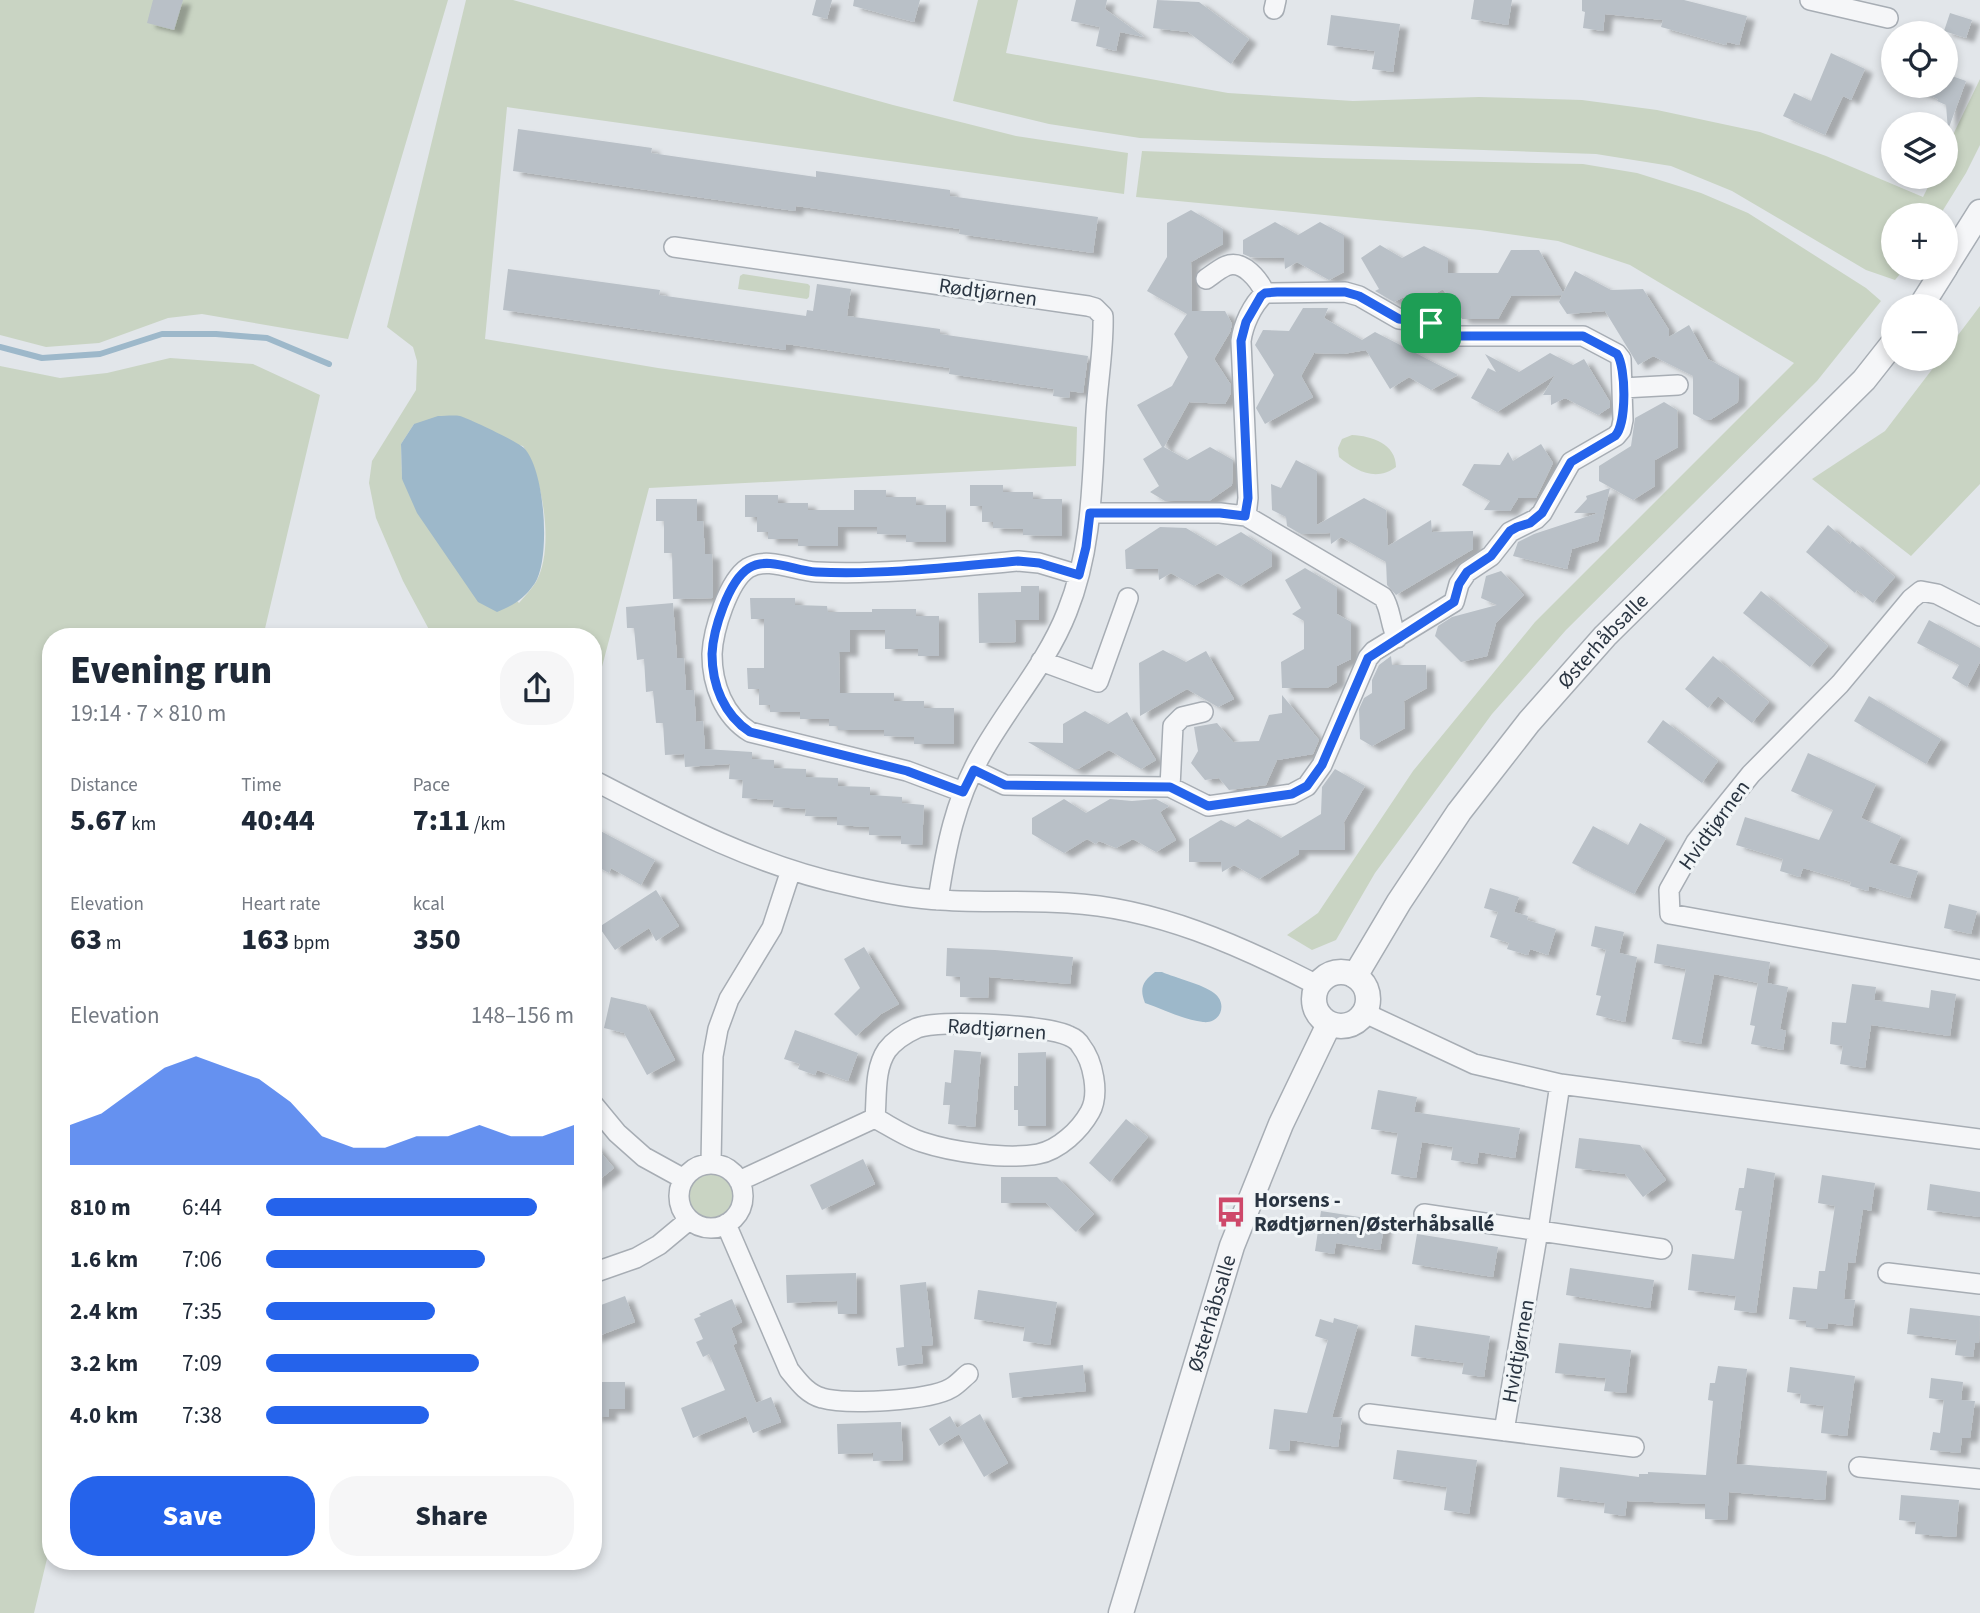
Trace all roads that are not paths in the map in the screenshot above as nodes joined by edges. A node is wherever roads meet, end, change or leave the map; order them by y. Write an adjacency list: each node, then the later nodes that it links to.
1 (1810, 0): 2 (street)
2 (1888, 18)
3 (1980, 212): 5 (street)
4 (674, 247): 11 (street, Rødtjørnen)
5 (1958, 247)
6 (1206, 279): 7 (street)
7 (1265, 293): 10 (street); 12 (street)
8 (1881, 358): 26 (street, Østerhåbsalle)
9 (1678, 385): 10 (street)
10 (1623, 388): 16 (street)
11 (1090, 513): 12 (street); 13 (street, Rødtjørnen)
12 (1245, 516): 16 (street)
13 (1079, 575): 17 (street, Rødtjørnen); 22 (street)
14 (1128, 597): 17 (street)
15 (1980, 616): 25 (street, Hvidtjørnen)
16 (1397, 638): 21 (street)
17 (1041, 661): 19 (street, Rødtjørnen)
18 (1203, 712): 21 (street)
19 (974, 770): 21 (street); 22 (street, Rødtjørnen)
20 (602, 785): 23 (street)
21 (1170, 787)
22 (963, 792): 24 (street, Rødtjørnen)
23 (791, 870): 24 (street); 34 (street)
24 (938, 900): 27 (street)
25 (1980, 970)
26 (1355, 976): 27 (street); 28 (street)
27 (1317, 985): 29 (street)
28 (1365, 1013): 29 (street); 30 (street)
29 (1329, 1024): 51 (street, Østerhåbsalle)
30 (1560, 1084): 33 (street); 40 (street, Hvidtjørnen)
31 (602, 1115): 35 (street)
32 (875, 1118): 32 (street, Rødtjørnen); 36 (street)
33 (1980, 1139)
34 (711, 1164): 35 (street); 36 (street)
35 (684, 1179): 38 (street)
36 (739, 1181): 39 (street)
37 (1424, 1214): 40 (street)
38 (689, 1220): 39 (street); 42 (street)
39 (726, 1224): 45 (street)
40 (1538, 1231): 41 (street); 47 (street, Hvidtjørnen)
41 (1662, 1249)
42 (602, 1270)
43 (1888, 1273): 44 (street)
44 (1980, 1284)
45 (968, 1374)
46 (1369, 1414): 47 (street, Hvidtjørnen)
47 (1504, 1431): 48 (street, Hvidtjørnen)
48 (1634, 1447)
49 (1859, 1467): 50 (street)
50 (1980, 1479)
51 (1121, 1613)

